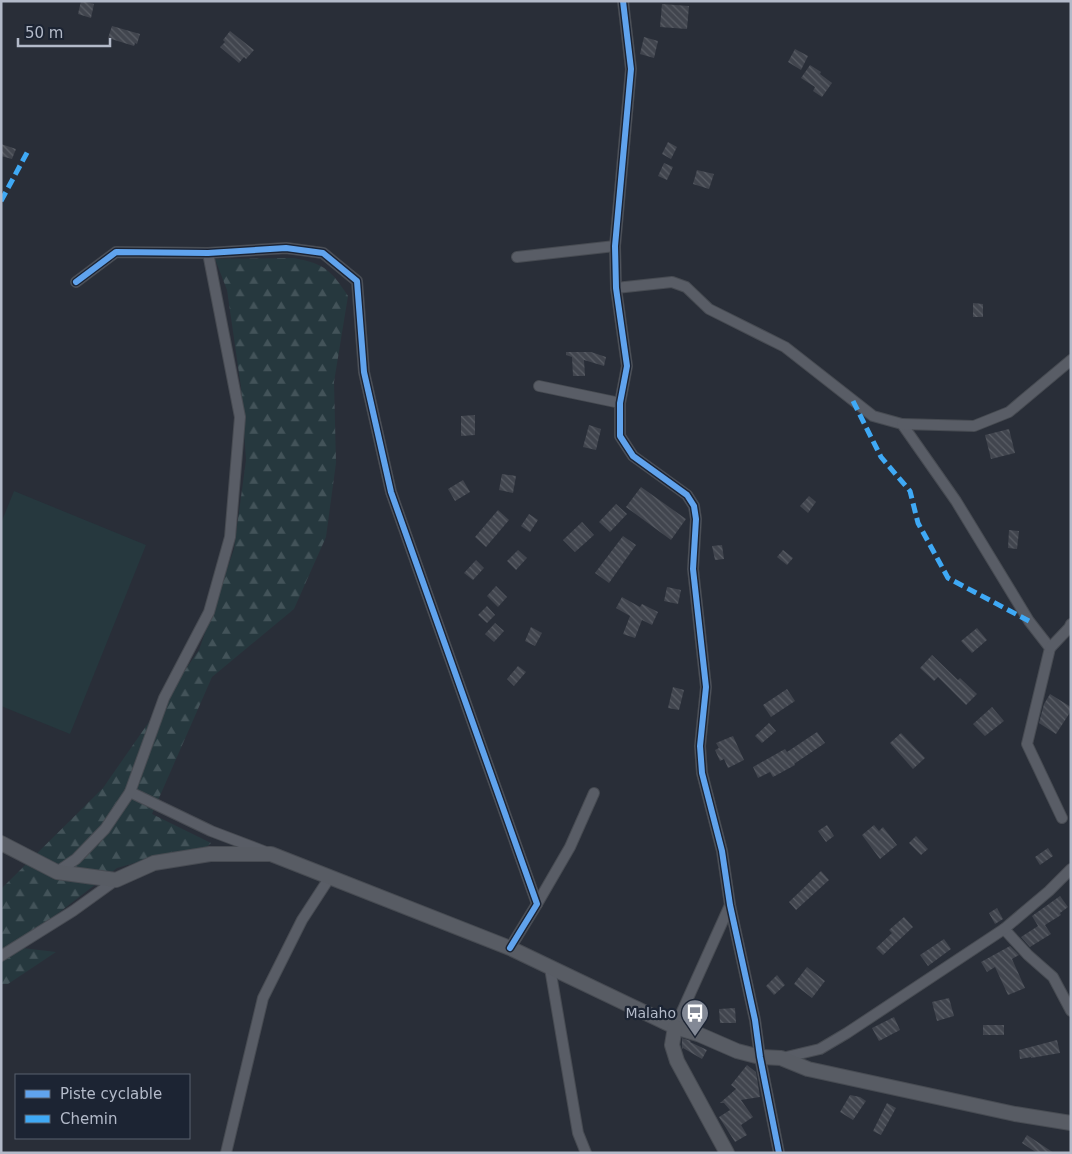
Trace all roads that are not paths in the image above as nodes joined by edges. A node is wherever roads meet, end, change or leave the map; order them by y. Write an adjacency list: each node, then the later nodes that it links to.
1 (623, 1): 2 (street)
2 (615, 246): 4 (street); 6 (street)
3 (208, 253): 5 (street); 13 (street); 22 (street)
4 (517, 257)
5 (76, 282)
6 (616, 288): 9 (street); 10 (street)
7 (1071, 360): 10 (street)
8 (539, 386): 9 (street)
9 (620, 403): 23 (street)
10 (902, 424): 12 (street)
11 (1071, 624): 12 (street)
12 (1050, 648): 15 (street)
13 (130, 792): 17 (street); 19 (street)
14 (594, 793): 22 (street)
15 (1062, 818)
16 (1, 843): 19 (street)
17 (271, 854): 20 (street); 21 (street)
18 (1071, 869): 24 (street)
19 (57, 872): 21 (street)
20 (330, 877): 25 (street); 33 (street)
21 (116, 880): 26 (street)
22 (537, 904): 25 (street)
23 (730, 904): 29 (street); 30 (street)
24 (1004, 929): 28 (street); 31 (street)
25 (510, 948): 27 (street)
26 (1, 956)
27 (550, 968): 29 (street); 34 (street)
28 (1071, 1011)
29 (675, 1027): 30 (street); 35 (street)
30 (760, 1057): 31 (street); 36 (street)
31 (781, 1058): 32 (street)
32 (1071, 1123)
33 (226, 1153)
34 (586, 1153)
35 (727, 1153)
36 (779, 1153)

